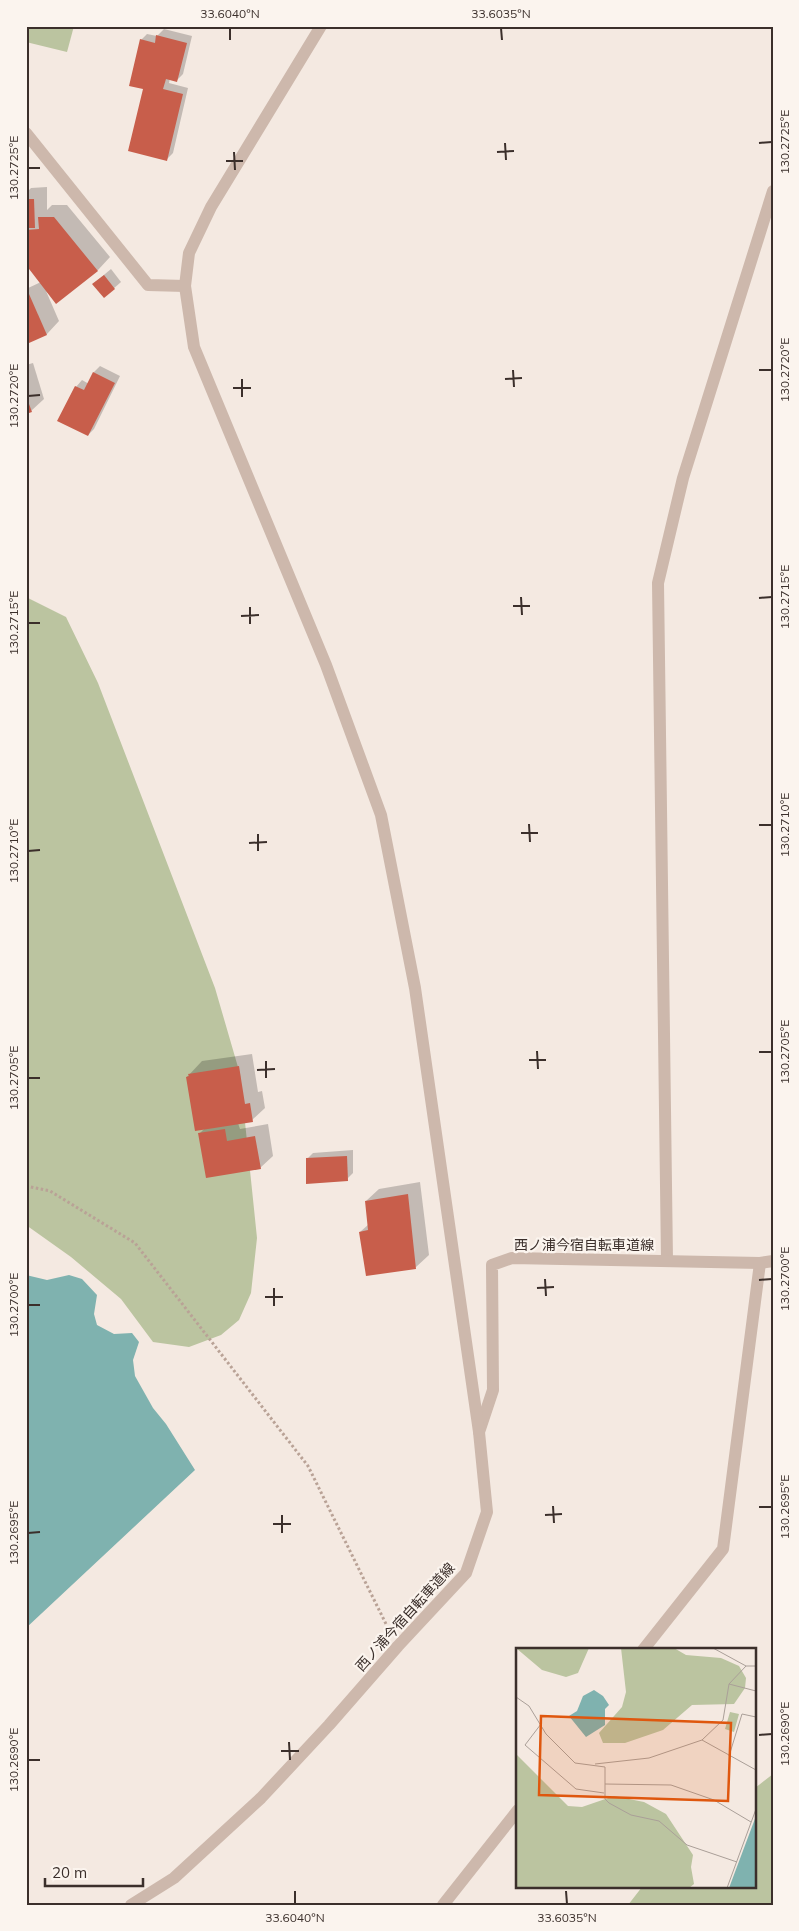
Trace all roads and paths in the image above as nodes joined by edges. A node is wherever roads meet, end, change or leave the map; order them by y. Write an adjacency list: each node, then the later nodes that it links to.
1 (321, 26): 4 (street)
2 (26, 133): 4 (street)
3 (773, 191): 6 (street)
4 (185, 286): 8 (street)
5 (26, 1186): 9 (path)
6 (667, 1260): 7 (street, 西ノ浦今宿自転車道線); 8 (street, 西ノ浦今宿自転車道線)
7 (767, 1262): 10 (street)
8 (479, 1432): 9 (street, 西ノ浦今宿自転車道線)
9 (398, 1646): 12 (street, 西ノ浦今宿自転車道線)
10 (646, 1648)
11 (516, 1813): 13 (street)
12 (131, 1905)
13 (443, 1905)

